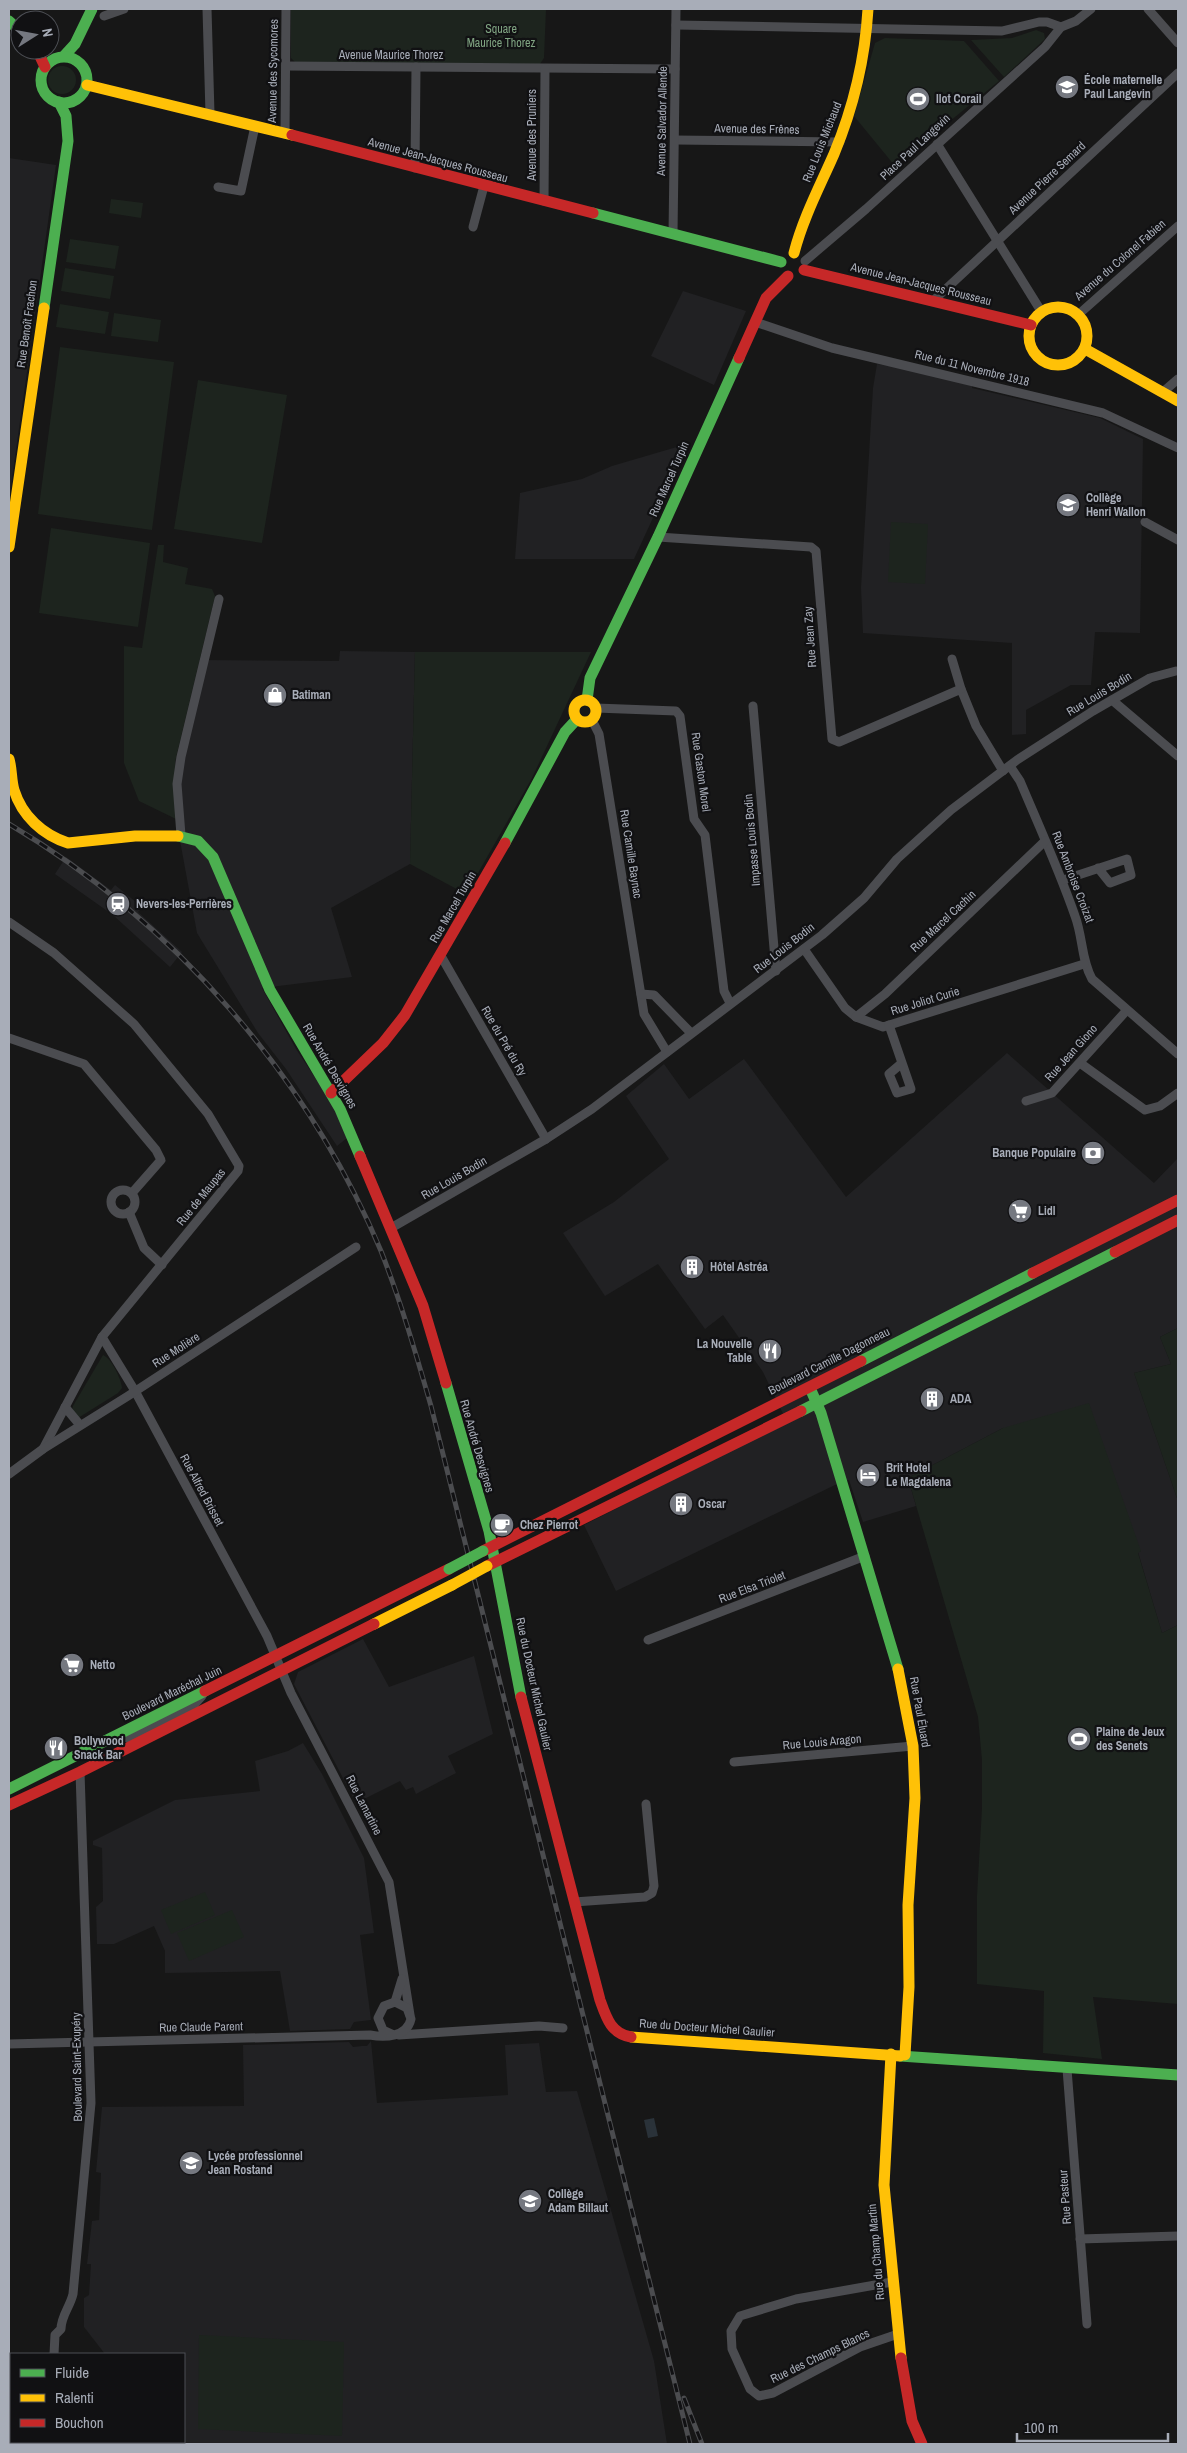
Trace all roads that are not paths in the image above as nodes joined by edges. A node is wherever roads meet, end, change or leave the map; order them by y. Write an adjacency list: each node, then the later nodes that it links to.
1 (92, 9): 12 (street)
2 (124, 9): 9 (street)
3 (207, 9): 27 (street)
4 (286, 9): 18 (street, Avenue des Sycomores)
5 (676, 9): 10 (street, Avenue Salvador Allende)
6 (868, 9): 13 (street, Rue Louis Michaud)
7 (1091, 9): 11 (street, Place Paul Langevin)
8 (1148, 9): 14 (street)
9 (104, 16)
10 (676, 25): 13 (street); 22 (street, Avenue Salvador Allende)
11 (1061, 27): 13 (street); 33 (street, Place Paul Langevin)
12 (83, 30): 15 (street); 17 (street)
13 (868, 30): 32 (street, Rue Louis Michaud)
14 (1178, 43)
15 (62, 56): 17 (street); 19 (street)
16 (42, 60): 19 (street)
17 (80, 63): 24 (street)
18 (286, 66): 20 (street, Avenue Maurice Thorez); 29 (street, Avenue des Sycomores)
19 (45, 67): 26 (street)
20 (416, 67): 21 (street, Avenue Maurice Thorez); 34 (street)
21 (545, 69): 22 (street, Avenue Maurice Thorez); 37 (street, Avenue des Pruniers)
22 (675, 70): 31 (street, Avenue Salvador Allende)
23 (1178, 73): 41 (street, Avenue Pierre Semard)
24 (87, 85): 25 (street); 27 (street, Avenue Jean-Jacques Rousseau)
25 (79, 98): 26 (street); 30 (street)
26 (59, 102): 30 (street)
27 (210, 114): 28 (street, Avenue Jean-Jacques Rousseau)
28 (255, 126): 29 (street, Avenue Jean-Jacques Rousseau); 36 (street)
29 (285, 134): 34 (street, Avenue Jean-Jacques Rousseau)
30 (68, 136): 59 (street, Rue Benoît Frachon)
31 (675, 140): 32 (street, Avenue des Frênes); 40 (street, Avenue Salvador Allende)
32 (840, 142): 42 (street, Rue Louis Michaud)
33 (937, 144): 41 (street); 44 (street, Place Paul Langevin)
34 (416, 168): 35 (street, Avenue Jean-Jacques Rousseau)
35 (484, 186): 37 (street, Avenue Jean-Jacques Rousseau); 39 (street)
36 (218, 187)
37 (544, 201): 40 (street, Avenue Jean-Jacques Rousseau)
38 (1178, 226): 48 (street, Avenue du Colonel Fabien)
39 (472, 227)
40 (673, 234): 43 (street, Avenue Jean-Jacques Rousseau)
41 (997, 241): 46 (street, Avenue Pierre Semard); 47 (street)
42 (794, 252): 43 (street); 44 (street)
43 (781, 262): 45 (street)
44 (804, 265): 45 (street); 46 (street, Avenue Jean-Jacques Rousseau)
45 (788, 276): 49 (street, Rue Marcel Turpin)
46 (933, 301): 50 (street, Avenue Jean-Jacques Rousseau)
47 (1041, 311): 48 (street); 50 (street)
48 (1079, 314): 51 (street)
49 (756, 322): 55 (street, Rue du 11 Novembre 1918); 57 (street, Rue Marcel Turpin)
50 (1031, 325): 51 (street)
51 (1085, 350): 53 (street)
52 (1178, 379): 53 (street)
53 (1163, 392): 54 (street)
54 (1178, 401)
55 (1178, 448)
56 (1145, 522): 58 (street)
57 (658, 537): 63 (street, Rue Jean Zay); 64 (street, Rue Marcel Turpin)
58 (1178, 540)
59 (9, 547)
60 (219, 599): 73 (street)
61 (952, 659): 63 (street)
62 (1177, 671): 65 (street, Rue Louis Bodin)
63 (961, 689): 72 (street)
64 (587, 700): 67 (street); 68 (street)
65 (1112, 700): 70 (street); 72 (street, Rue Louis Bodin)
66 (753, 706): 81 (street, Impasse Louis Bodin)
67 (596, 708): 69 (street); 83 (street, Rue Gaston Morel)
68 (577, 719): 69 (street); 79 (street, Rue Marcel Turpin)
69 (592, 720): 82 (street, Rue Camille Baynac)
70 (1178, 756)
71 (9, 759): 73 (street, Rue André Desvignes)
72 (1007, 768): 74 (street, Rue Ambroise Croizat); 78 (street, Rue Louis Bodin)
73 (181, 835): 93 (street, Rue André Desvignes)
74 (1045, 841): 76 (street, Rue Ambroise Croizat); 85 (street, Rue Marcel Cachin)
75 (1098, 868): 76 (street)
76 (1063, 880): 80 (street, Rue Ambroise Croizat)
77 (9, 922): 103 (street, Rue de Maupas)
78 (804, 949): 81 (street, Rue Louis Bodin); 85 (street, Rue Joliot Curie)
79 (441, 956): 93 (street, Rue Marcel Turpin); 96 (street, Rue du Pré du Ry)
80 (1084, 964): 84 (street); 86 (street, Rue Joliot Curie)
81 (776, 971): 83 (street, Rue Louis Bodin)
82 (641, 994): 87 (street); 89 (street, Rue Camille Baynac)
83 (730, 1003): 87 (street, Rue Louis Bodin)
84 (1128, 1010): 90 (street); 92 (street, Rue Jean Giono)
85 (856, 1017): 86 (street, Rue Joliot Curie)
86 (889, 1026): 91 (street)
87 (691, 1033): 89 (street, Rue Louis Bodin)
88 (9, 1038): 97 (street)
89 (667, 1052): 96 (street, Rue Louis Bodin)
90 (1178, 1054)
91 (902, 1062)
92 (1080, 1063): 94 (street); 95 (street, Rue Jean Giono)
93 (331, 1093): 101 (street, Rue André Desvignes)
94 (1178, 1093)
95 (1026, 1101)
96 (546, 1139): 101 (street, Rue Louis Bodin)
97 (132, 1193): 99 (street); 99 (street)
98 (1178, 1200): 105 (street, Boulevard Camille Dagonneau)
99 (129, 1212): 103 (street)
100 (1178, 1220): 107 (street)
101 (391, 1228): 112 (street, Rue André Desvignes)
102 (356, 1247): 106 (street, Rue Molière)
103 (162, 1265): 104 (street, Rue de Maupas)
104 (102, 1337): 106 (street, Rue Alfred Brisset); 108 (street, Rue de Maupas)
105 (810, 1388): 107 (street, Rue Paul Éluard); 112 (street, Boulevard Camille Dagonneau)
106 (135, 1391): 109 (street, Rue Molière); 117 (street, Rue Alfred Brisset)
107 (817, 1403): 112 (street); 113 (street, Rue Paul Éluard)
108 (65, 1407): 109 (street); 110 (street, Rue de Maupas)
109 (80, 1425): 110 (street, Rue Molière)
110 (43, 1449): 111 (street, Rue Molière)
111 (9, 1474)
112 (489, 1556): 114 (street, Boulevard Maréchal Juin, bridge); 114 (street, Boulevard Maréchal Juin, bridge); 127 (street, Rue du Docteur Michel Gaulier)
113 (865, 1556): 116 (street, Rue Elsa Triolet); 121 (street, Rue Paul Éluard)
114 (451, 1577): 115 (street, Boulevard Maréchal Juin); 118 (street, Boulevard Maréchal Juin)
115 (386, 1601): 117 (street, Boulevard Maréchal Juin); 118 (street, Boulevard Maréchal Juin)
116 (648, 1640)
117 (276, 1657): 118 (street, Rue Lamartine); 119 (street, Boulevard Maréchal Juin); 120 (street, Boulevard Maréchal Juin)
118 (281, 1670): 120 (street, Boulevard Maréchal Juin); 128 (street, Rue Lamartine)
119 (206, 1692): 123 (street); 123 (street, Boulevard Maréchal Juin)
120 (217, 1702): 123 (street, Boulevard Maréchal Juin)
121 (913, 1746): 122 (street, Rue Louis Aragon); 137 (street, Rue Paul Éluard)
122 (734, 1762)
123 (73, 1767): 124 (street, Boulevard Maréchal Juin); 125 (street, Boulevard Maréchal Juin); 134 (street, Boulevard Saint-Exupéry)
124 (9, 1790)
125 (9, 1804)
126 (646, 1804): 127 (street)
127 (574, 1902): 136 (street, Rue du Docteur Michel Gaulier)
128 (403, 1973): 129 (street, Rue Lamartine); 130 (street, Rue Lamartine)
129 (395, 2002): 130 (street); 133 (street)
130 (410, 2019): 132 (street); 133 (street)
131 (563, 2028): 132 (street, Rue Claude Parent)
132 (424, 2033): 133 (street, Rue Claude Parent)
133 (395, 2035): 134 (street, Rue Claude Parent)
134 (90, 2041): 135 (street, Rue Claude Parent); 145 (street, Boulevard Saint-Exupéry)
135 (9, 2044)
136 (891, 2054): 137 (street, Rue du Docteur Michel Gaulier); 142 (street, Rue du Champ Martin)
137 (905, 2055): 138 (street, Rue du Docteur Michel Gaulier)
138 (1067, 2069): 139 (street, Rue du Docteur Michel Gaulier); 141 (street, Rue Pasteur)
139 (1178, 2075)
140 (1178, 2236): 141 (street)
141 (1080, 2238): 143 (street, Rue Pasteur)
142 (892, 2282): 144 (street, Rue du Champ Martin); 144 (street, Rue des Champs Blancs)
143 (1087, 2324)
144 (898, 2334): 146 (street, Rue du Champ Martin)
145 (54, 2353)
146 (922, 2444)

